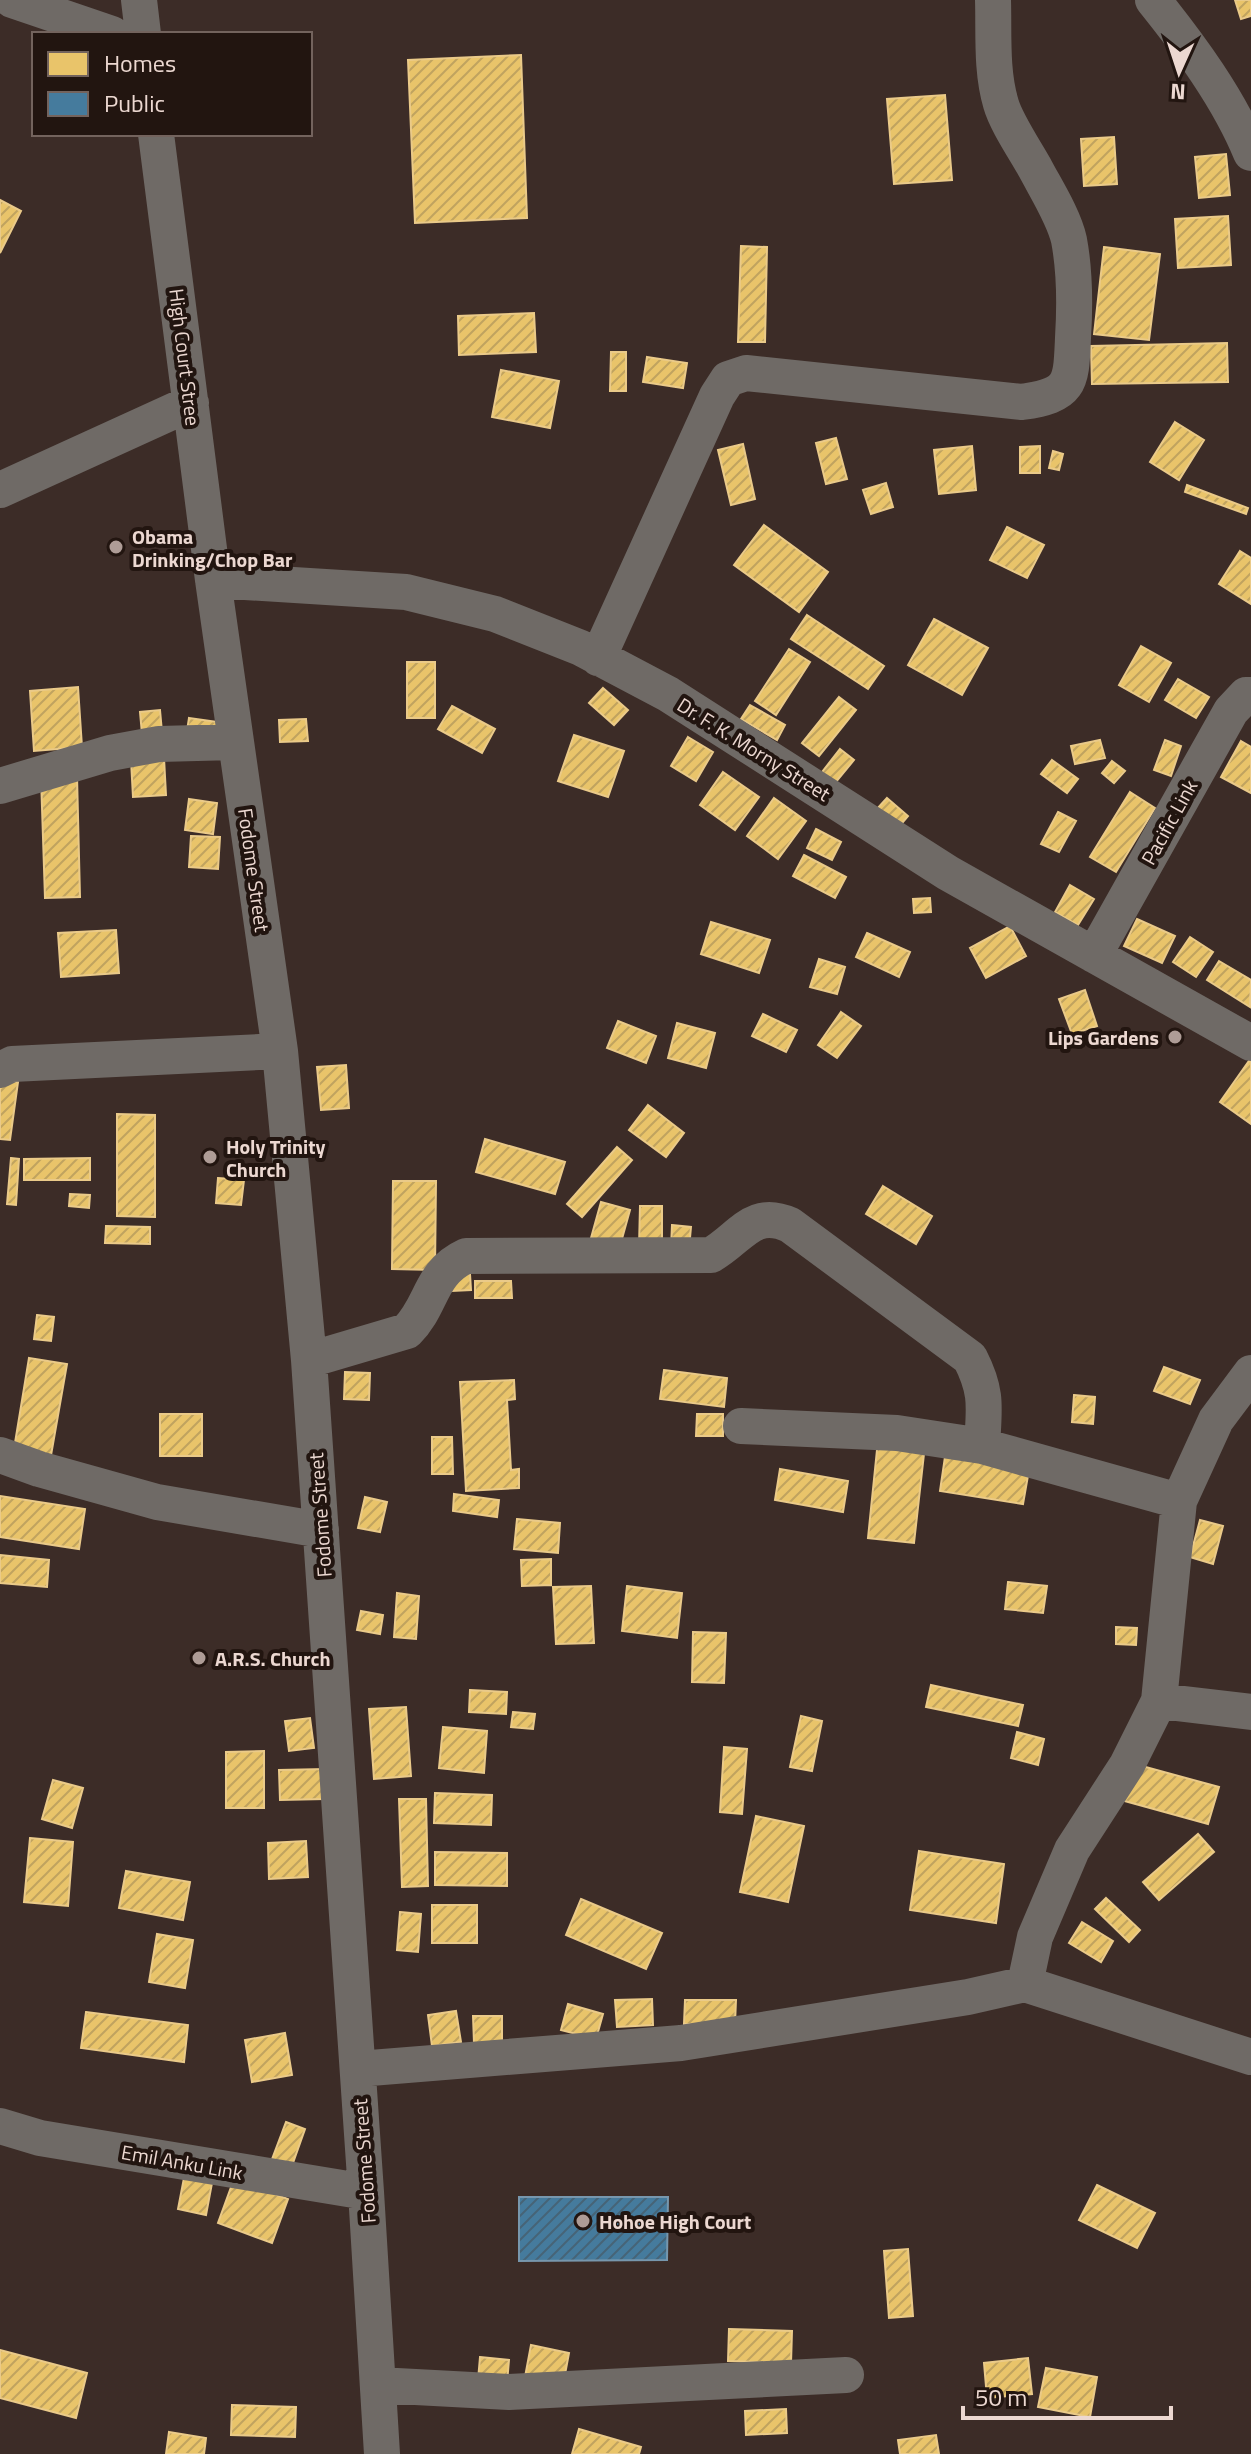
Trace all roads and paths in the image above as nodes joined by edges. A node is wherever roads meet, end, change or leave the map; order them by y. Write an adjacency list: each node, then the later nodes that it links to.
1 (12, 0): 5 (street)
2 (139, 0): 6 (street)
3 (993, 0): 12 (street)
4 (1153, 0): 8 (street)
5 (106, 32)
6 (143, 32)
7 (156, 136): 9 (street, High Court Stree)
8 (1251, 153)
9 (191, 403): 10 (street); 11 (street, High Court Stree)
10 (0, 490)
11 (213, 580): 12 (street, Dr. F. K. Morny Street); 14 (street, Fodome Street)
12 (598, 658): 16 (street, Dr. F. K. Morny Street)
13 (1251, 695): 16 (street, Pacific Link)
14 (235, 742): 15 (street); 18 (street, Fodome Street)
15 (0, 786)
16 (1094, 955): 17 (street, Dr. F. K. Morny Street)
17 (1251, 1043)
18 (280, 1051): 19 (street); 20 (street, Fodome Street)
19 (0, 1070)
20 (309, 1360): 23 (street); 26 (street, Fodome Street)
21 (1251, 1373): 25 (street)
22 (741, 1426): 23 (street)
23 (982, 1446): 25 (street)
24 (0, 1455): 26 (street)
25 (1179, 1501): 27 (street)
26 (321, 1530): 31 (street, Fodome Street)
27 (1159, 1701): 28 (street); 29 (street)
28 (1251, 1712)
29 (1025, 1984): 30 (street); 31 (street)
30 (1251, 2057)
31 (358, 2069): 33 (street, Fodome Street)
32 (0, 2126): 33 (street, Emil Anku Link)
33 (366, 2192): 35 (street, Fodome Street)
34 (846, 2375): 35 (street)
35 (378, 2385): 36 (street, Fodome Street)
36 (382, 2454)

